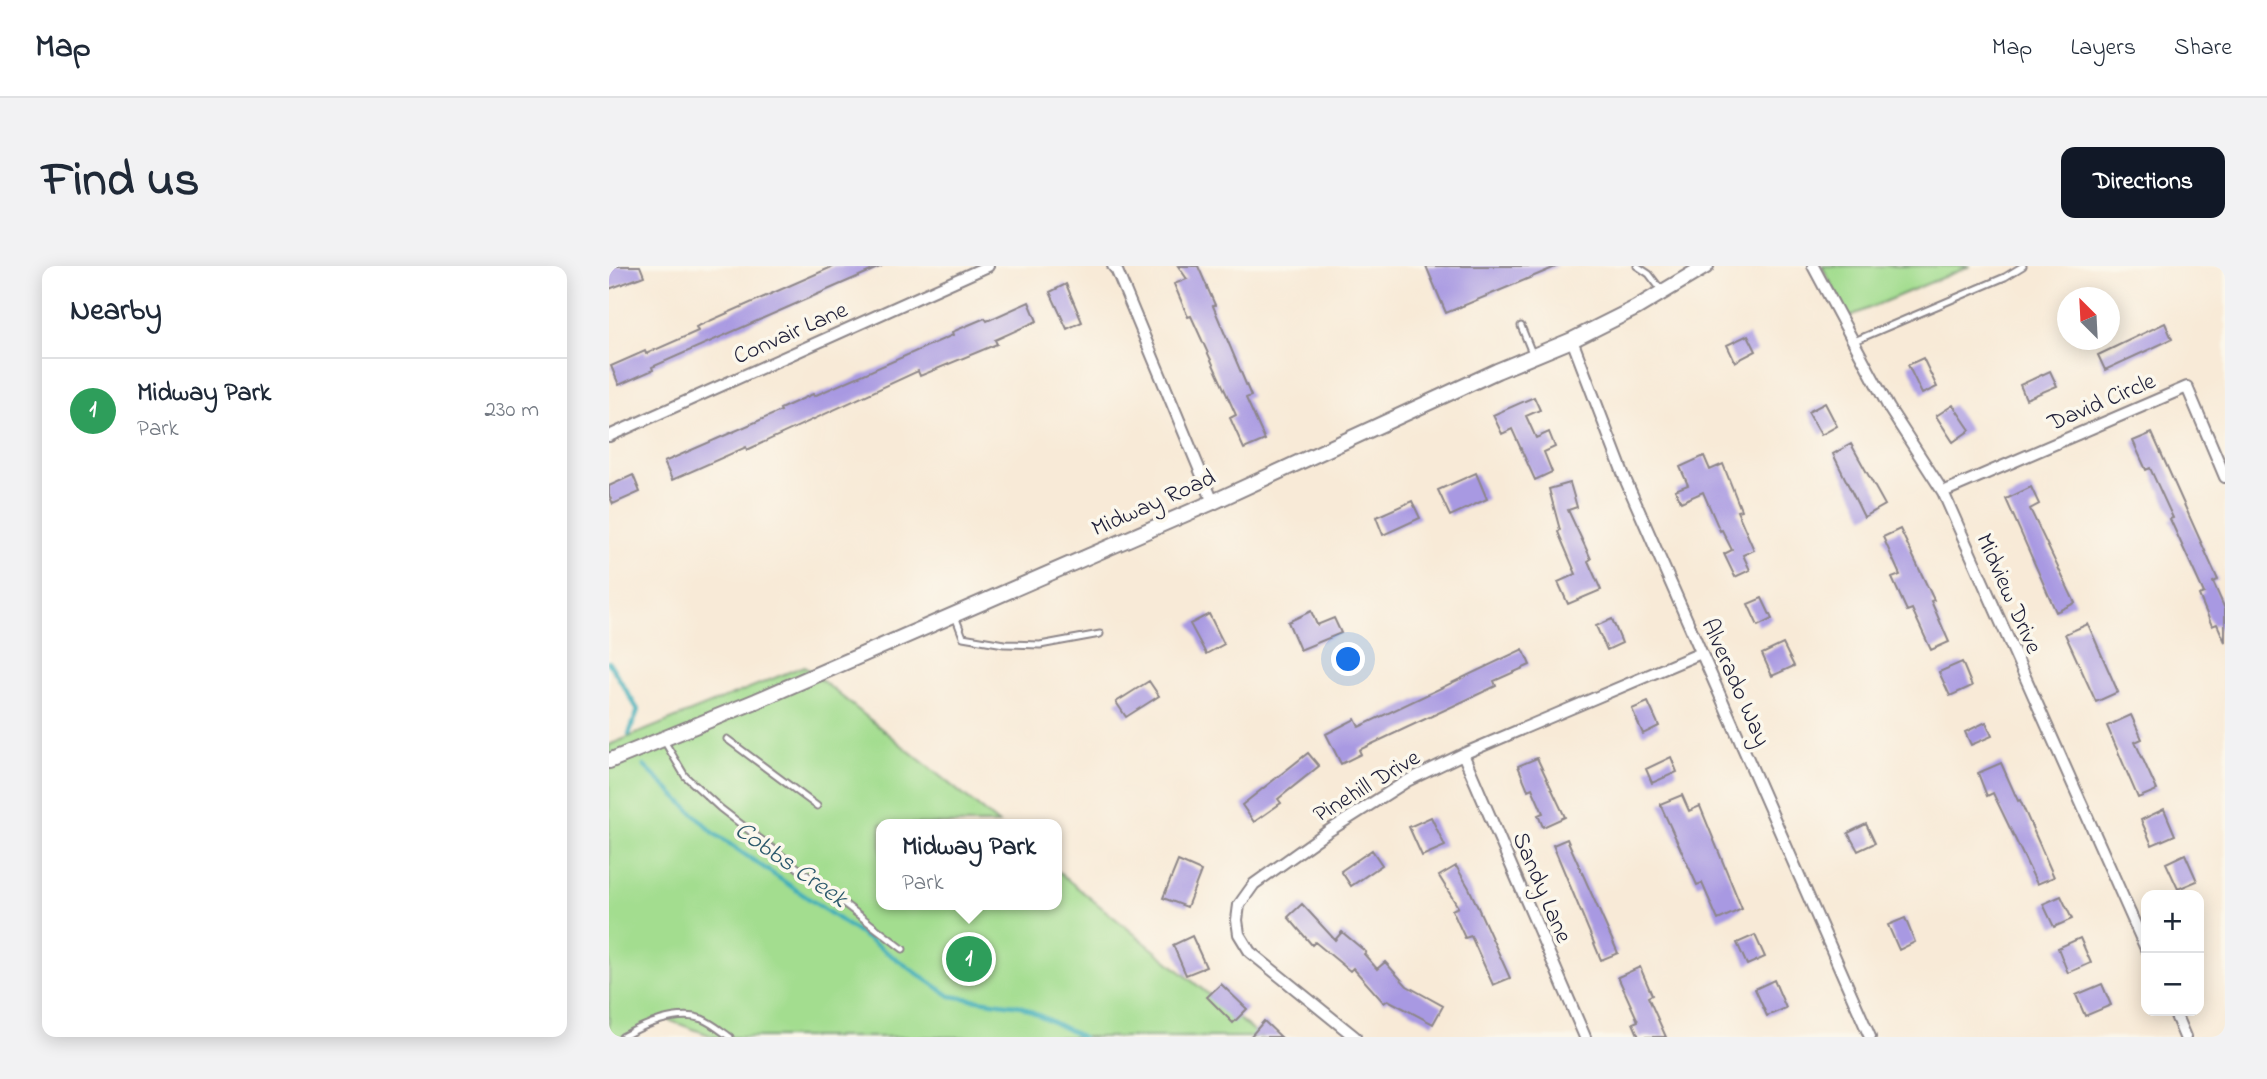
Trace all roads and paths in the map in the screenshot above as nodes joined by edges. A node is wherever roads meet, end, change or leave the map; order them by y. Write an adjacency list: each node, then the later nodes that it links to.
1 (988, 266): 12 (street, Convair Lane)
2 (1113, 266): 15 (street)
3 (1637, 266): 7 (lane)
4 (1706, 266): 7 (street, Midway Road)
5 (1812, 266): 10 (street, Midview Drive)
6 (2023, 266): 10 (lane)
7 (1663, 292): 9 (street, Midway Road)
8 (1521, 326): 11 (lane)
9 (1572, 340): 11 (street, Midway Road); 18 (street, Alverado Way)
10 (1852, 342): 14 (street, Midview Drive)
11 (1533, 356): 15 (street, Midway Road)
12 (609, 436)
13 (2225, 477): 14 (street, David Circle)
14 (1943, 492): 24 (street, Midview Drive)
15 (1213, 502): 16 (street, Midway Road)
16 (954, 614): 17 (lane); 19 (street, Midway Road)
17 (1100, 634)
18 (1701, 653): 21 (street, Pinehill Drive); 31 (street, Alverado Way)
19 (663, 739): 22 (street, Midway Road); 25 (lane)
20 (727, 740): 23 (lane)
21 (1463, 754): 29 (street, Pinehill Drive); 30 (street, Sandy Lane)
22 (609, 761)
23 (817, 806)
24 (2141, 938)
25 (904, 949)
26 (2176, 1016): 32 (street)
27 (622, 1037): 28 (lane)
28 (730, 1037)
29 (1355, 1037)
30 (1584, 1037)
31 (1870, 1037)
32 (2185, 1037)

